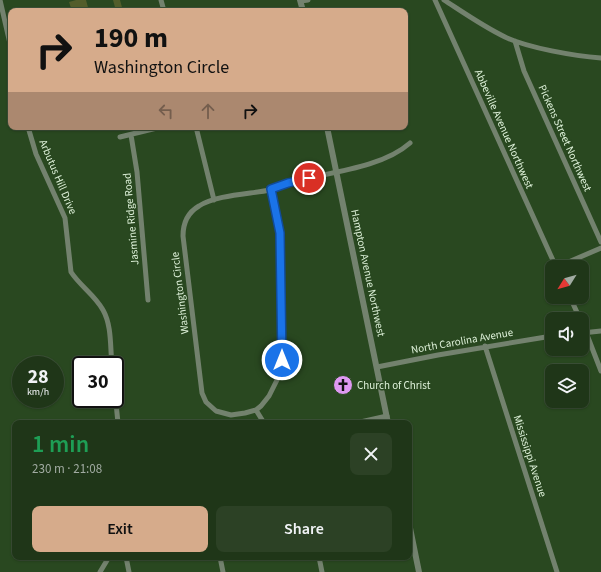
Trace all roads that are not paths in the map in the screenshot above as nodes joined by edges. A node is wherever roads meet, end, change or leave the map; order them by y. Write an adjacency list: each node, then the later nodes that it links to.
1 (0, 0): 6 (street)
2 (308, 0): 5 (street)
3 (435, 0): 21 (street, Abbeville Avenue Northwest)
4 (444, 0): 7 (street)
5 (300, 1)
6 (8, 35)
7 (515, 41): 8 (street); 19 (street, Pickens Street Northwest)
8 (601, 58)
9 (29, 130): 29 (street, Arbutus Hill Drive)
10 (150, 130): 13 (street)
11 (197, 130): 18 (street)
12 (328, 130): 16 (street, Hampton Avenue Northwest)
13 (131, 135): 14 (street); 23 (street, Jasmine Ridge Road)
14 (120, 137)
15 (410, 143): 16 (street, Washington Circle)
16 (336, 172): 17 (street, Washington Circle); 30 (street, Hampton Avenue Northwest)
17 (271, 189): 18 (street, Washington Circle); 33 (street)
18 (214, 200): 33 (street, Washington Circle)
19 (601, 242)
20 (601, 248): 22 (street)
21 (553, 260)
22 (573, 260)
23 (148, 300)
24 (601, 331): 25 (street)
25 (589, 332)
26 (545, 337): 28 (street, North Carolina Avenue)
27 (589, 342): 31 (street)
28 (485, 346): 30 (street, North Carolina Avenue); 47 (street, Mississippi Avenue)
29 (111, 356)
30 (377, 367): 36 (street, Hampton Avenue Northwest)
31 (601, 371)
32 (116, 408): 34 (street)
33 (256, 410): 35 (street)
34 (118, 420)
35 (262, 420)
36 (388, 420)
37 (412, 538): 46 (street)
38 (107, 560): 42 (street)
39 (127, 560): 43 (street)
40 (221, 560): 44 (street)
41 (320, 560): 45 (street)
42 (100, 572)
43 (129, 572)
44 (223, 572)
45 (322, 572)
46 (419, 572)
47 (557, 572)

